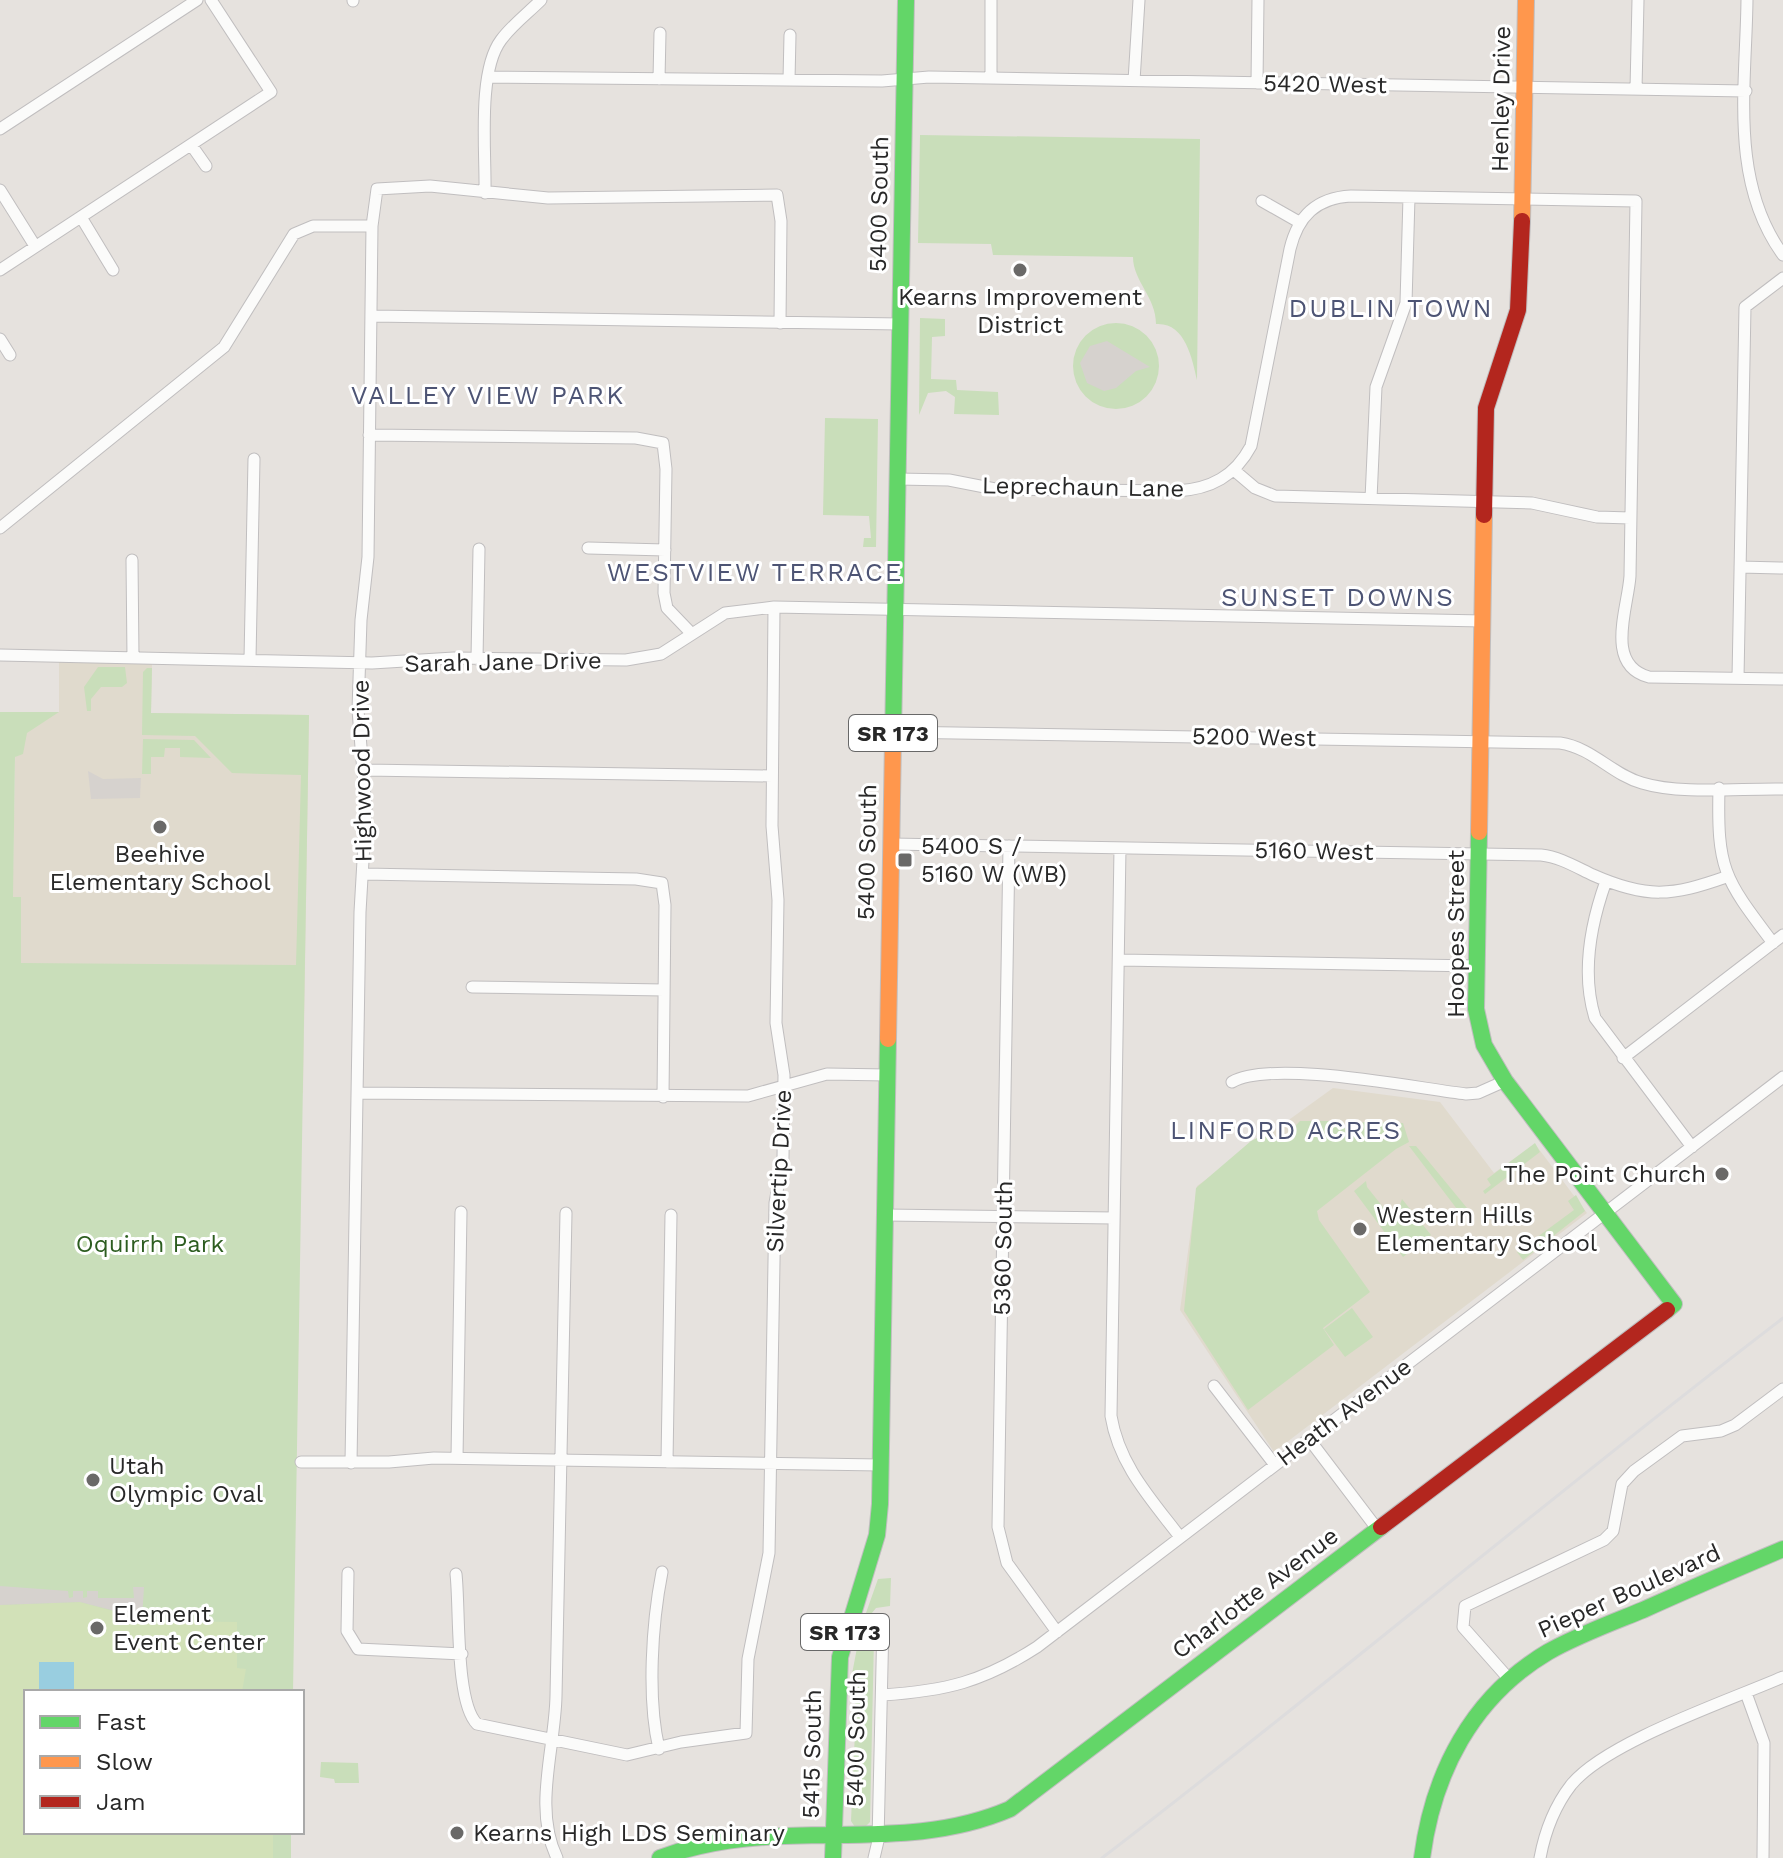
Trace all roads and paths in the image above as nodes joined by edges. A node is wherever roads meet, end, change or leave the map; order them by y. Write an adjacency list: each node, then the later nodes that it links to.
1 (197, 0): 23 (street)
2 (211, 0): 24 (street)
3 (541, 0): 13 (street)
4 (906, 0): 16 (street, 5400 South / SR 173)
5 (991, 0): 14 (street)
6 (1139, 0): 18 (street)
7 (1258, 0): 19 (street)
8 (1526, 0): 20 (street, Henley Drive)
9 (1638, 0): 21 (street)
10 (1747, 0): 22 (street)
11 (660, 33): 15 (street)
12 (790, 35): 17 (street)
13 (488, 77): 15 (street, 5420 West); 27 (street)
14 (991, 78): 16 (street, 5420 West); 18 (street, 5420 West)
15 (659, 79): 17 (street, 5420 West)
16 (905, 79): 17 (street, 5420 West); 41 (street, 5400 South / SR 173)
17 (789, 80)
18 (1134, 81): 19 (street, 5420 West)
19 (1257, 83): 20 (street, 5420 West)
20 (1525, 87): 21 (street, 5420 West); 29 (street, Henley Drive)
21 (1636, 89): 22 (street, 5420 West)
22 (1746, 91): 35 (street)
23 (0, 129)
24 (192, 146): 25 (street); 31 (street)
25 (206, 166)
26 (0, 190): 34 (street)
27 (485, 193): 33 (street, Highwood Drive); 40 (street)
28 (1409, 197): 29 (street); 32 (street); 48 (street)
29 (1522, 199): 49 (street, Henley Drive); 50 (street)
30 (1262, 201): 32 (street)
31 (81, 217): 34 (street); 37 (street)
32 (1299, 222): 46 (street)
33 (372, 226): 39 (street, Highwood Drive); 51 (street)
34 (35, 246): 36 (street)
35 (1783, 255)
36 (0, 270)
37 (113, 270)
38 (1783, 278): 56 (street)
39 (371, 316): 40 (street); 44 (street, Highwood Drive)
40 (780, 323): 41 (street)
41 (901, 324): 47 (street, 5400 South / SR 173)
42 (0, 339): 43 (street)
43 (10, 355)
44 (369, 435): 54 (street); 66 (street, Highwood Drive)
45 (254, 459): 64 (street)
46 (1235, 471): 47 (street, Leprechaun Lane); 48 (street)
47 (898, 479): 59 (street, 5400 South / SR 173)
48 (1371, 499): 49 (street)
49 (1485, 501): 50 (street); 60 (street, Hoopes Street)
50 (1630, 518): 67 (street)
51 (0, 528)
52 (588, 548): 54 (street)
53 (479, 549): 65 (street)
54 (665, 550): 61 (street)
55 (132, 560): 63 (street)
56 (1740, 567): 57 (street); 67 (street)
57 (1783, 568)
58 (774, 607): 59 (street, Sarah Jane Drive); 61 (street, Sarah Jane Drive); 72 (street, Silvertip Drive)
59 (895, 610): 60 (street, Sarah Jane Drive); 69 (street, 5400 South / SR 173)
60 (1483, 621): 70 (street, Hoopes Street)
61 (691, 633): 65 (street, Sarah Jane Drive)
62 (0, 655): 63 (street, Sarah Jane Drive)
63 (133, 658): 64 (street, Sarah Jane Drive)
64 (250, 659): 66 (street, Sarah Jane Drive)
65 (477, 659): 66 (street, Sarah Jane Drive)
66 (360, 663): 71 (street, Highwood Drive)
67 (1738, 678): 68 (street)
68 (1783, 679)
69 (893, 732): 70 (street, 5200 West); 75 (street, 5400 South / SR 173)
70 (1481, 740): 73 (street, 5200 West); 78 (street, Hoopes Street)
71 (365, 770): 72 (street); 79 (street, Highwood Drive)
72 (772, 776): 92 (street, Silvertip Drive)
73 (1719, 788): 74 (street, 5200 West); 80 (street)
74 (1783, 789)
75 (891, 844): 76 (street, 5160 West); 88 (street, 5400 South / SR 173)
76 (1009, 846): 77 (street, 5160 West); 101 (street, 5360 South)
77 (1120, 848): 78 (street, 5160 West); 83 (street)
78 (1479, 854): 81 (street, 5160 West); 84 (street, Hoopes Street)
79 (364, 874): 86 (street); 93 (street, Highwood Drive)
80 (1726, 877): 81 (street, 5160 West); 82 (street)
81 (1606, 881): 87 (street)
82 (1778, 939): 87 (street)
83 (1119, 960): 84 (street); 102 (street)
84 (1477, 966): 90 (street, Hoopes Street)
85 (472, 987): 86 (street)
86 (664, 990): 94 (street)
87 (1623, 1058): 95 (street)
88 (887, 1075): 92 (street); 100 (street, 5400 South / SR 173)
89 (1783, 1077): 95 (street, Heath Avenue)
90 (1505, 1081): 91 (street); 98 (street, Hoopes Street)
91 (1232, 1082)
92 (784, 1088): 94 (street); 112 (street, Silvertip Drive)
93 (358, 1093): 94 (street); 111 (street, Highwood Drive)
94 (663, 1097)
95 (1692, 1147): 98 (street, Heath Avenue)
96 (461, 1212): 107 (street)
97 (566, 1213): 108 (street)
98 (1605, 1213): 103 (street, Hoopes Street); 106 (street, Heath Avenue)
99 (671, 1215): 110 (street)
100 (885, 1215): 101 (street); 113 (street, 5400 South / SR 173)
101 (1003, 1216): 102 (street); 122 (street, 5360 South)
102 (1114, 1218): 116 (street)
103 (1674, 1304): 115 (street, Charlotte Avenue)
104 (1214, 1386): 114 (street)
105 (1783, 1389): 125 (street)
106 (1309, 1439): 114 (street, Heath Avenue); 115 (street)
107 (457, 1458): 108 (street); 111 (street)
108 (561, 1460): 110 (street); 128 (street)
109 (301, 1462): 111 (street)
110 (667, 1462): 112 (street)
111 (351, 1463)
112 (770, 1463): 113 (street); 129 (street, Silvertip Drive)
113 (881, 1465): 130 (street, 5415 South / SR 173)
114 (1275, 1465): 116 (street, Heath Avenue)
115 (1378, 1530): 131 (street, Charlotte Avenue)
116 (1180, 1537): 122 (street, Heath Avenue)
117 (1783, 1549): 125 (street, Pieper Boulevard)
118 (662, 1572): 129 (street)
119 (348, 1573): 123 (street)
120 (456, 1574): 123 (street)
121 (883, 1622): 127 (street, 5400 South)
122 (1057, 1632): 127 (street, Heath Avenue)
123 (462, 1654): 128 (street)
124 (1783, 1677): 126 (street)
125 (1509, 1679): 136 (street, Pieper Boulevard)
126 (1746, 1693): 137 (street); 138 (street)
127 (882, 1695): 131 (street, 5400 South)
128 (553, 1738): 129 (street); 132 (street)
129 (659, 1749)
130 (833, 1840): 131 (street, Charlotte Avenue); 133 (street, Charlotte Avenue); 134 (street, 5415 South / SR 173)
131 (878, 1841): 135 (street, 5400 South)
132 (557, 1858)
133 (660, 1858)
134 (833, 1858)
135 (874, 1858)
136 (1422, 1858)
137 (1540, 1858)
138 (1763, 1858)

